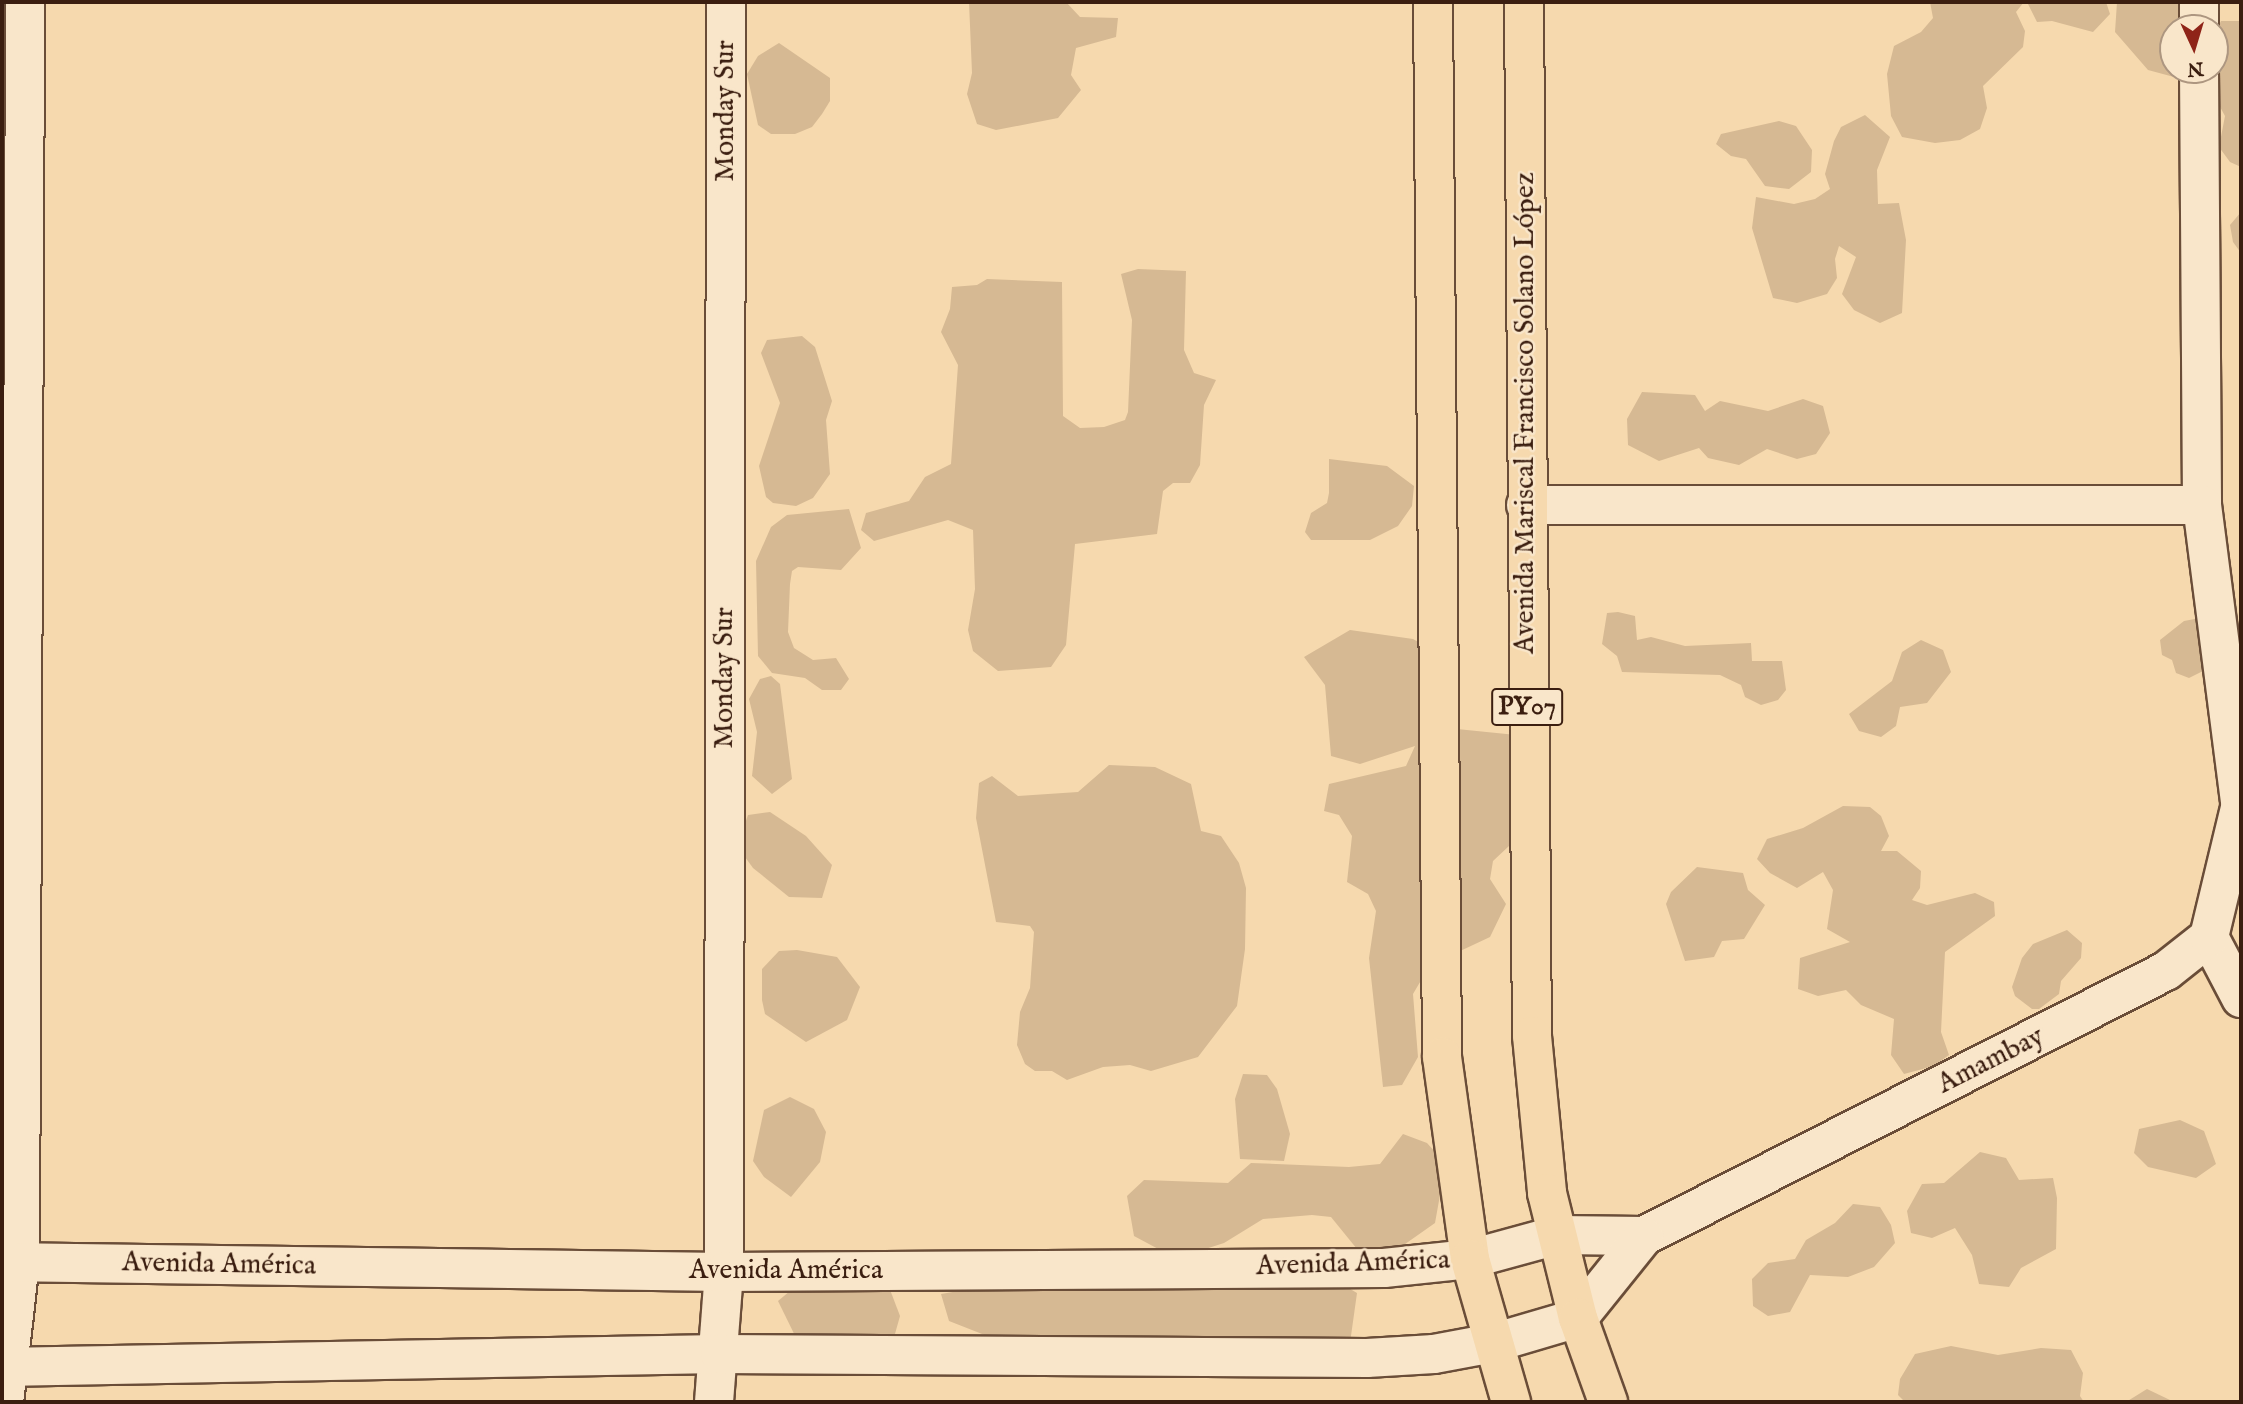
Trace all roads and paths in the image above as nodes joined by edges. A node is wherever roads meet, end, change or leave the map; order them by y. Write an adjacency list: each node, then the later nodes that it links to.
1 (25, 2): 14 (street)
2 (726, 2): 15 (street, Monday Sur)
3 (1433, 2): 13 (main road)
4 (1524, 2): 6 (main road, Avenida Mariscal Francisco Solano López / PY07)
5 (2199, 84): 7 (street)
6 (1526, 505): 7 (street); 11 (main road, Avenida Mariscal Francisco Solano López / PY07)
7 (2202, 505): 8 (street)
8 (2241, 806): 9 (street)
9 (2209, 937): 10 (street); 12 (street, Amambay)
10 (2241, 998)
11 (1558, 1235): 12 (street, Avenida América); 13 (street, Avenida América); 16 (main road, Avenida Mariscal Francisco Solano López / PY07)
12 (1644, 1236): 16 (street)
13 (1470, 1259): 15 (street, Avenida América); 17 (main road)
14 (11, 1262): 15 (street, Avenida América); 19 (street)
15 (724, 1272): 18 (street, Monday Sur)
16 (1578, 1318): 17 (street); 22 (main road, Avenida Mariscal Francisco Solano López / PY07)
17 (1493, 1343): 18 (street); 21 (main road)
18 (720, 1354): 19 (street); 20 (street, Monday Sur)
19 (5, 1379)
20 (714, 1402)
21 (1511, 1402)
22 (1608, 1402)

